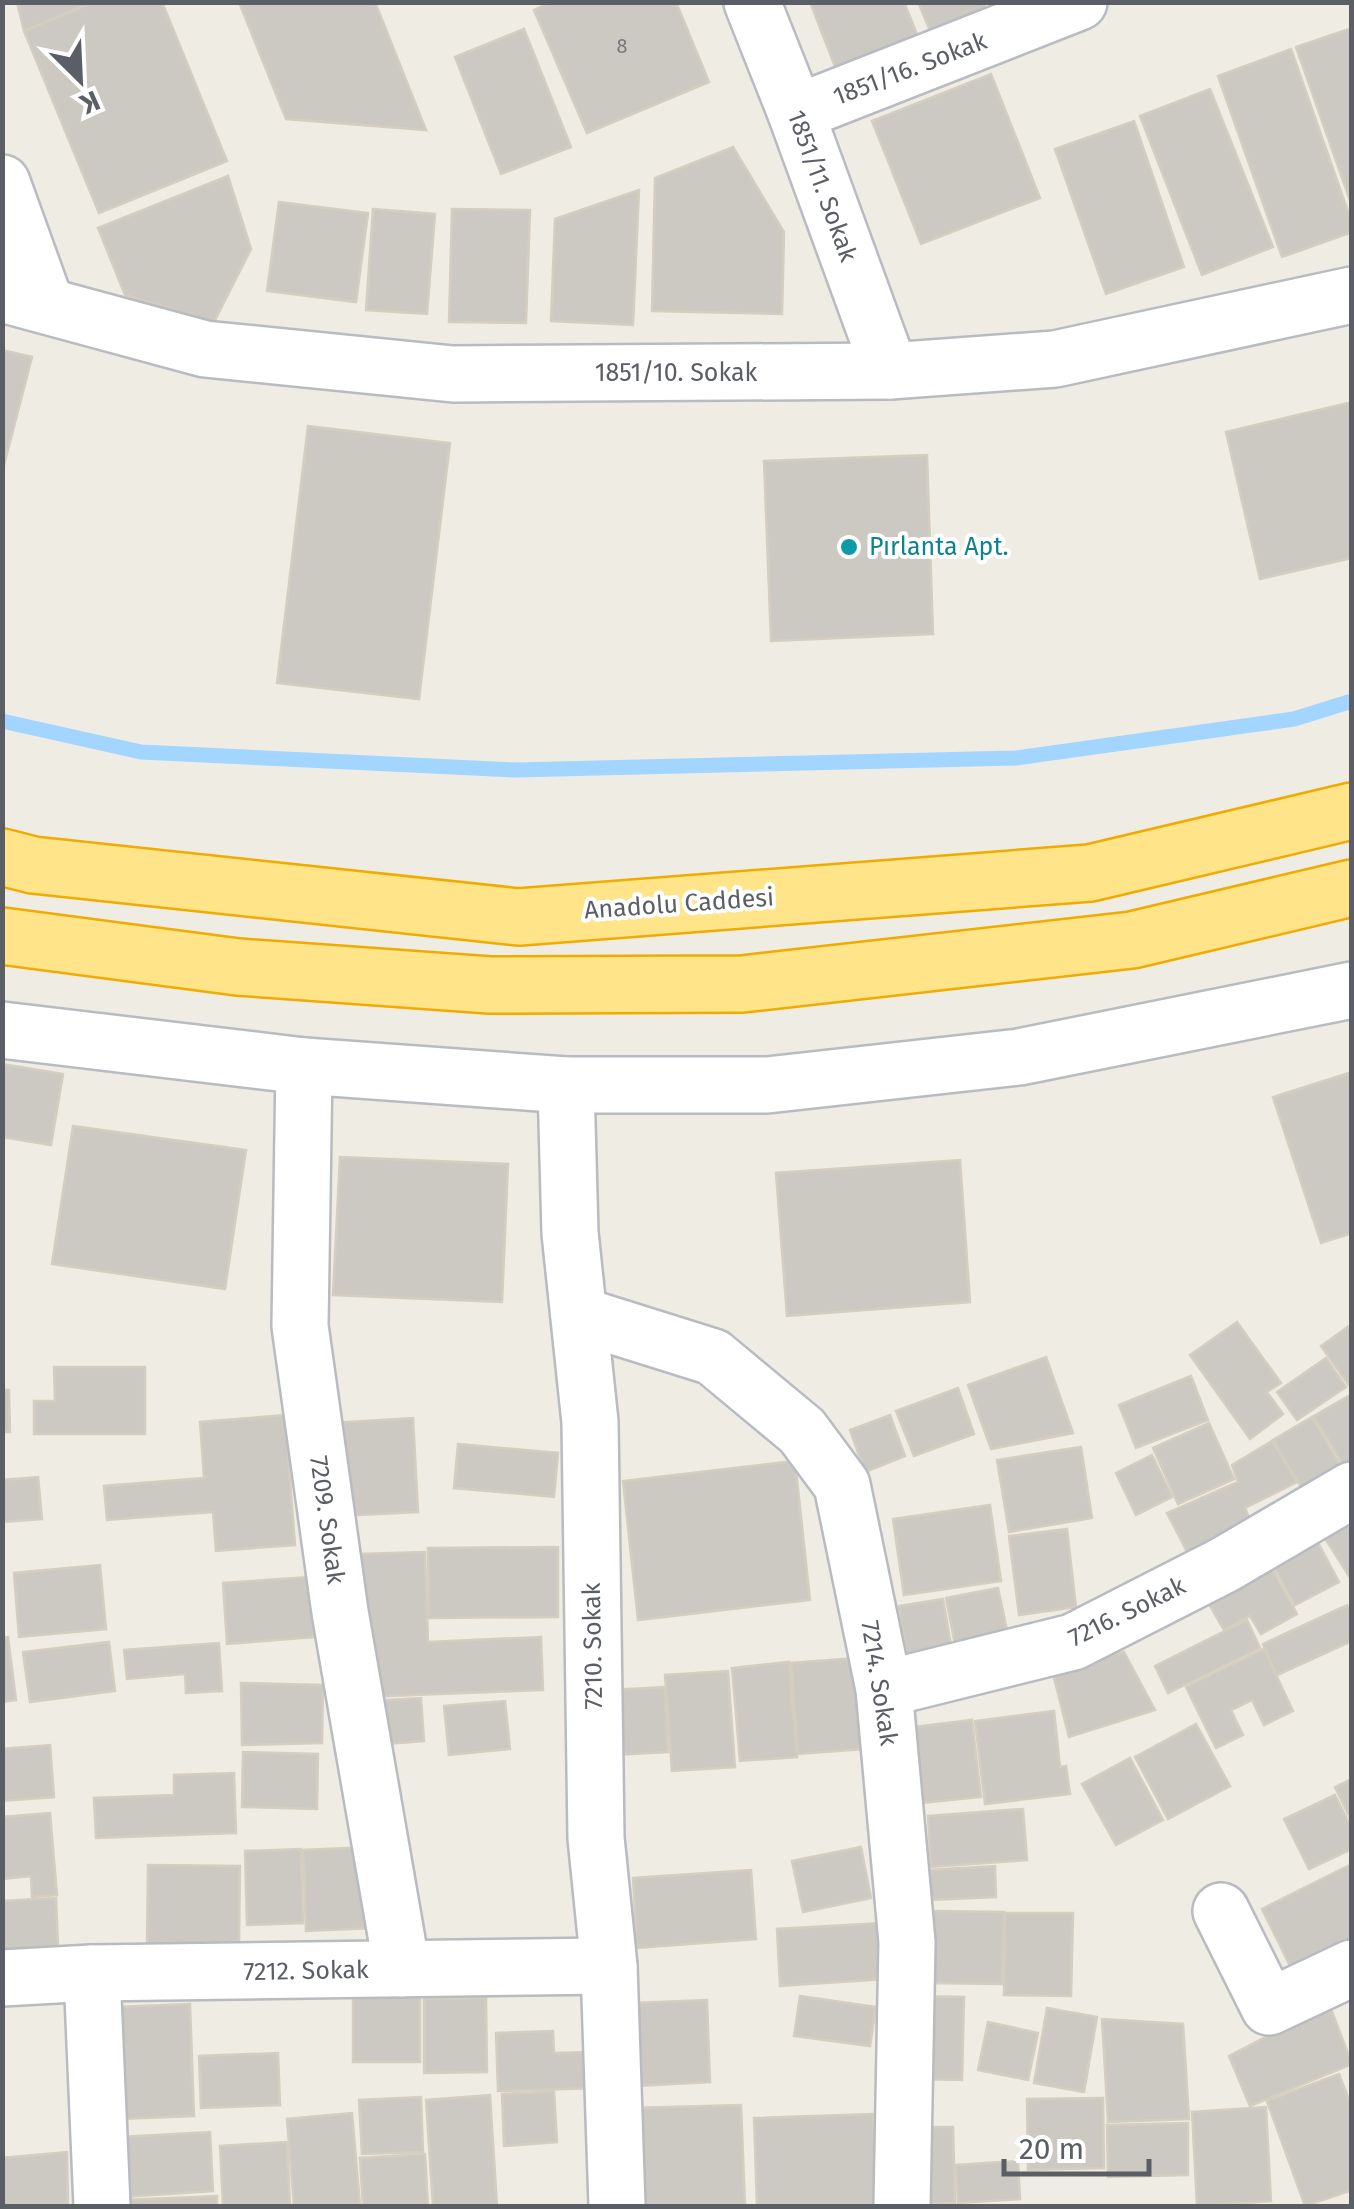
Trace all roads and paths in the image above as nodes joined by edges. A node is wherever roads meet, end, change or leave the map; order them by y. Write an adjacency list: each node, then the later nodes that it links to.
1 (752, 2): 3 (street, 1851/11. Sokak)
2 (1079, 2): 3 (street, 1851/16. Sokak)
3 (796, 113): 7 (street, 1851/11. Sokak)
4 (2, 183): 6 (street)
5 (1352, 295): 7 (street, 1851/10. Sokak)
6 (24, 300): 7 (street, 1851/10. Sokak)
7 (890, 372)
8 (1352, 810): 9 (highway, Anadolu Caddesi)
9 (2, 857)
10 (1352, 888): 11 (highway)
11 (2, 936)
12 (1352, 990): 15 (street)
13 (2, 1030): 14 (street)
14 (304, 1066): 15 (street); 22 (street, 7209. Sokak)
15 (566, 1085): 16 (street, 7210. Sokak)
16 (578, 1315): 18 (street, 7214. Sokak); 20 (street, 7210. Sokak)
17 (1352, 1490): 18 (street, 7216. Sokak)
18 (884, 1689): 27 (street, 7214. Sokak)
19 (1221, 1911): 21 (street)
20 (609, 1966): 22 (street, 7212. Sokak); 26 (street, 7210. Sokak)
21 (1352, 1968)
22 (402, 1970): 23 (street, 7212. Sokak)
23 (92, 1974): 24 (street, 7212. Sokak); 25 (street)
24 (2, 1978)
25 (102, 2206)
26 (618, 2206)
27 (902, 2206)

